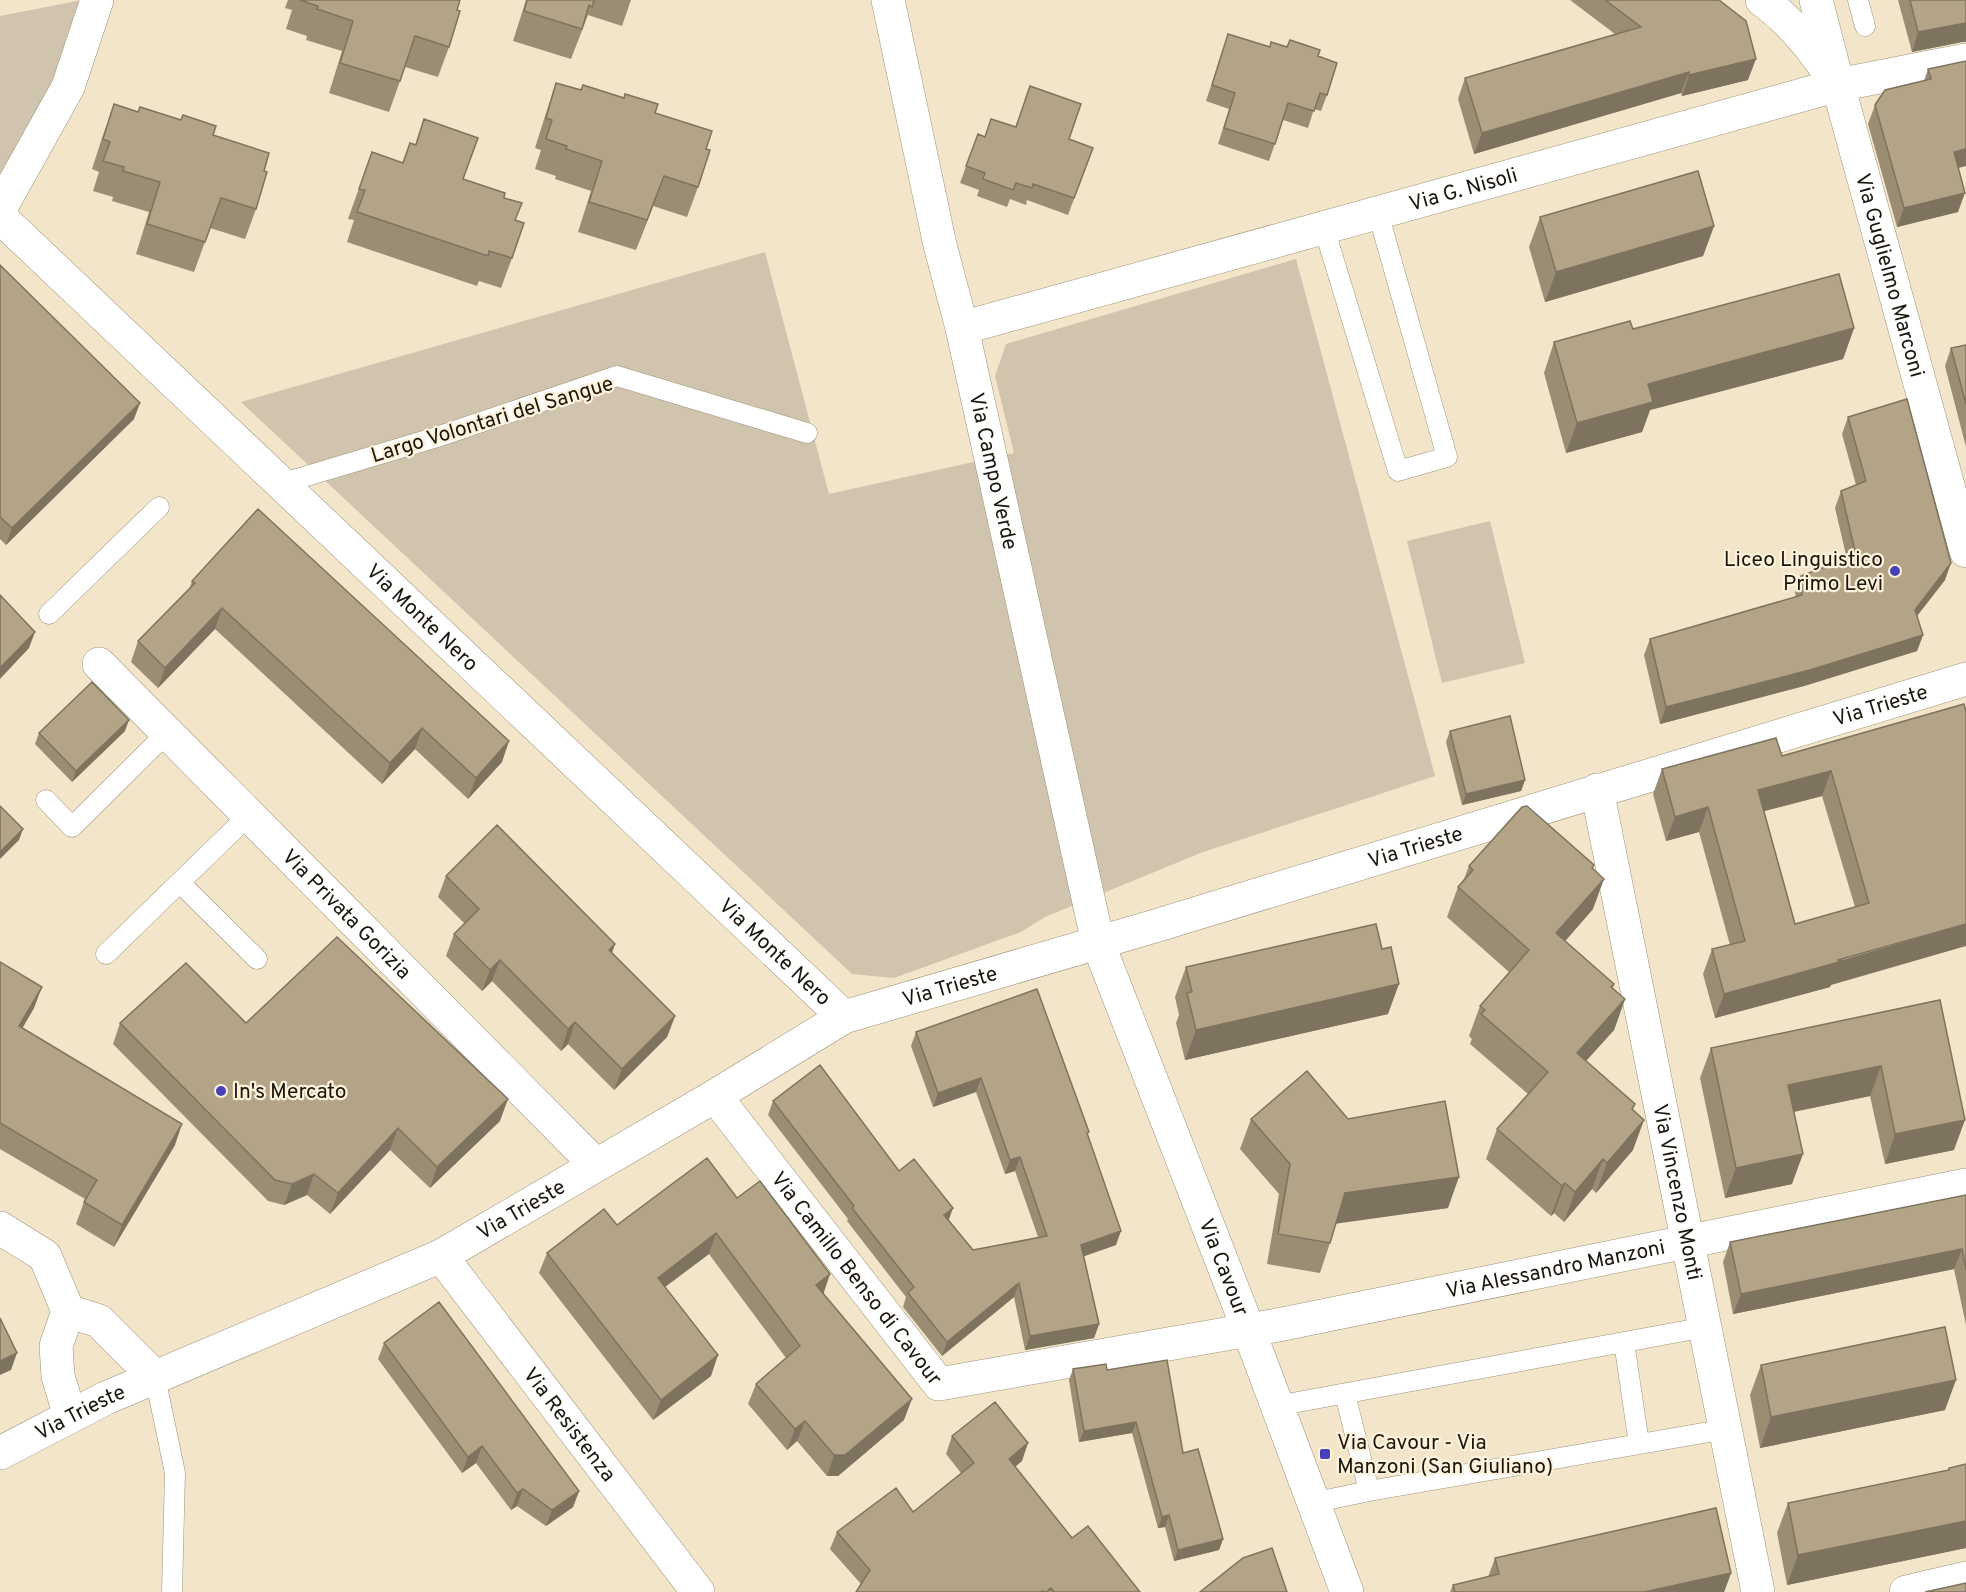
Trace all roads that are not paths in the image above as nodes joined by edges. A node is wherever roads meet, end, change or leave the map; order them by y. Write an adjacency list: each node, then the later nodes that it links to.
1 (97, 0): 9 (street)
2 (888, 0): 13 (street, Via Campo Verde)
3 (1762, 0): 8 (street)
4 (1816, 0): 8 (street, Via Guglielmo Marconi)
5 (1858, 0): 6 (lane)
6 (1866, 26)
7 (1966, 60): 8 (street, Via G. Nisoli)
8 (1838, 86): 10 (street, Via G. Nisoli); 17 (street, Via Guglielmo Marconi)
9 (0, 209)
10 (1378, 213): 12 (street, Via G. Nisoli); 12 (lane)
11 (0, 217): 15 (street, Via Monte Nero)
12 (1324, 228): 13 (street, Via G. Nisoli)
13 (962, 328): 26 (street, Via Campo Verde)
14 (807, 433): 15 (lane, Largo Volontari del Sangue)
15 (280, 484): 29 (street, Via Monte Nero)
16 (159, 507): 18 (lane)
17 (1966, 551)
18 (49, 614)
19 (99, 664): 21 (street, Via Privata Gorizia)
20 (1966, 679): 22 (street, Via Trieste)
21 (167, 733): 23 (lane); 24 (street, Via Privata Gorizia)
22 (1597, 790): 26 (street, Via Trieste); 34 (street, Via Vincenzo Monti)
23 (46, 800)
24 (249, 815): 25 (lane); 31 (street, Via Privata Gorizia)
25 (180, 883): 27 (lane); 28 (lane)
26 (1098, 943): 29 (street, Via Trieste); 38 (street, Via Cavour)
27 (106, 954)
28 (258, 959)
29 (844, 1017): 30 (street, Via Trieste)
30 (715, 1096): 31 (street, Via Trieste); 38 (street, Via Camillo Benso di Cavour)
31 (596, 1165): 35 (street, Via Trieste)
32 (1966, 1185): 34 (street, Via Alessandro Manzoni)
33 (0, 1228): 36 (street)
34 (1688, 1243): 37 (street, Via Vincenzo Monti); 38 (street, Via Alessandro Manzoni)
35 (441, 1256): 40 (street, Via Trieste); 51 (street, Via Resistenza)
36 (68, 1311): 40 (street); 43 (street)
37 (1706, 1327): 39 (lane); 44 (street, Via Vincenzo Monti)
38 (1249, 1331): 42 (street, Via Cavour)
39 (1624, 1342): 41 (lane); 45 (lane)
40 (155, 1377): 43 (street, Via Trieste); 50 (lane)
41 (1345, 1394): 42 (lane); 47 (lane)
42 (1276, 1406): 48 (street, Via Cavour)
43 (70, 1416): 46 (street, Via Trieste)
44 (1726, 1429): 45 (lane); 53 (street, Via Vincenzo Monti)
45 (1639, 1444): 47 (lane)
46 (0, 1453)
47 (1369, 1491): 48 (lane)
48 (1312, 1503): 52 (street, Via Cavour)
49 (1966, 1578): 54 (street)
50 (172, 1592)
51 (698, 1592)
52 (1347, 1592)
53 (1758, 1592)
54 (1906, 1592)

